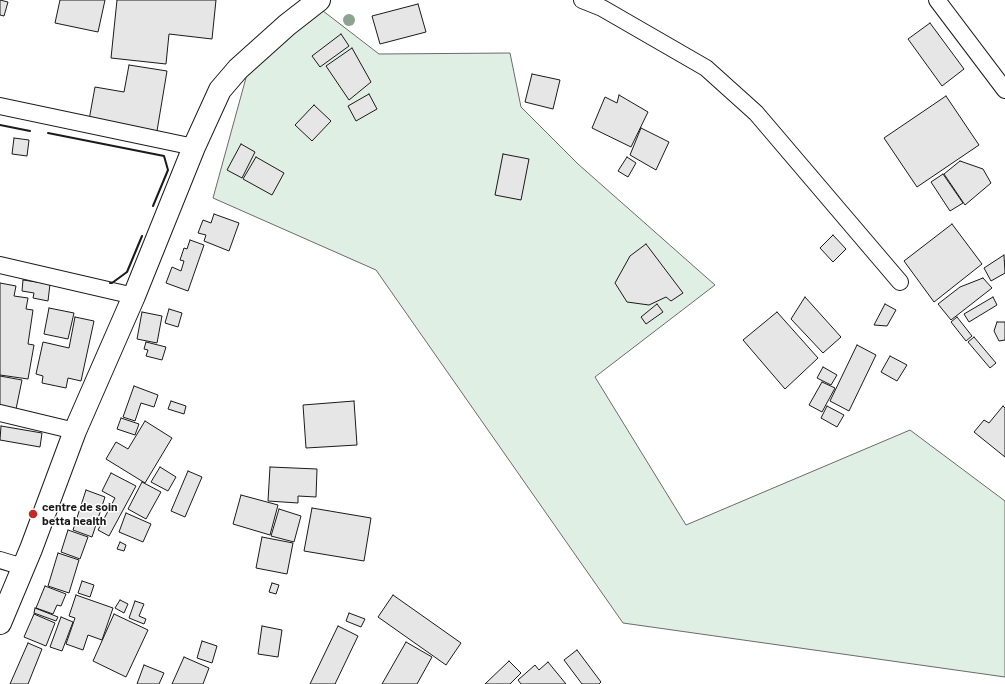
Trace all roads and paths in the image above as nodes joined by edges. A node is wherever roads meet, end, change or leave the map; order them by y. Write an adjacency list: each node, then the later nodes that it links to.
1 (319, 0): 7 (street)
2 (582, 0): 4 (street)
3 (938, 0): 5 (street)
4 (607, 4): 9 (street)
5 (1005, 90)
6 (0, 106): 7 (street)
7 (194, 147): 10 (street)
8 (0, 265): 10 (street)
9 (900, 282)
10 (134, 296): 12 (street)
11 (0, 413): 12 (street)
12 (75, 430): 14 (street)
13 (0, 560): 14 (street)
14 (23, 567): 15 (street)
15 (0, 623)

